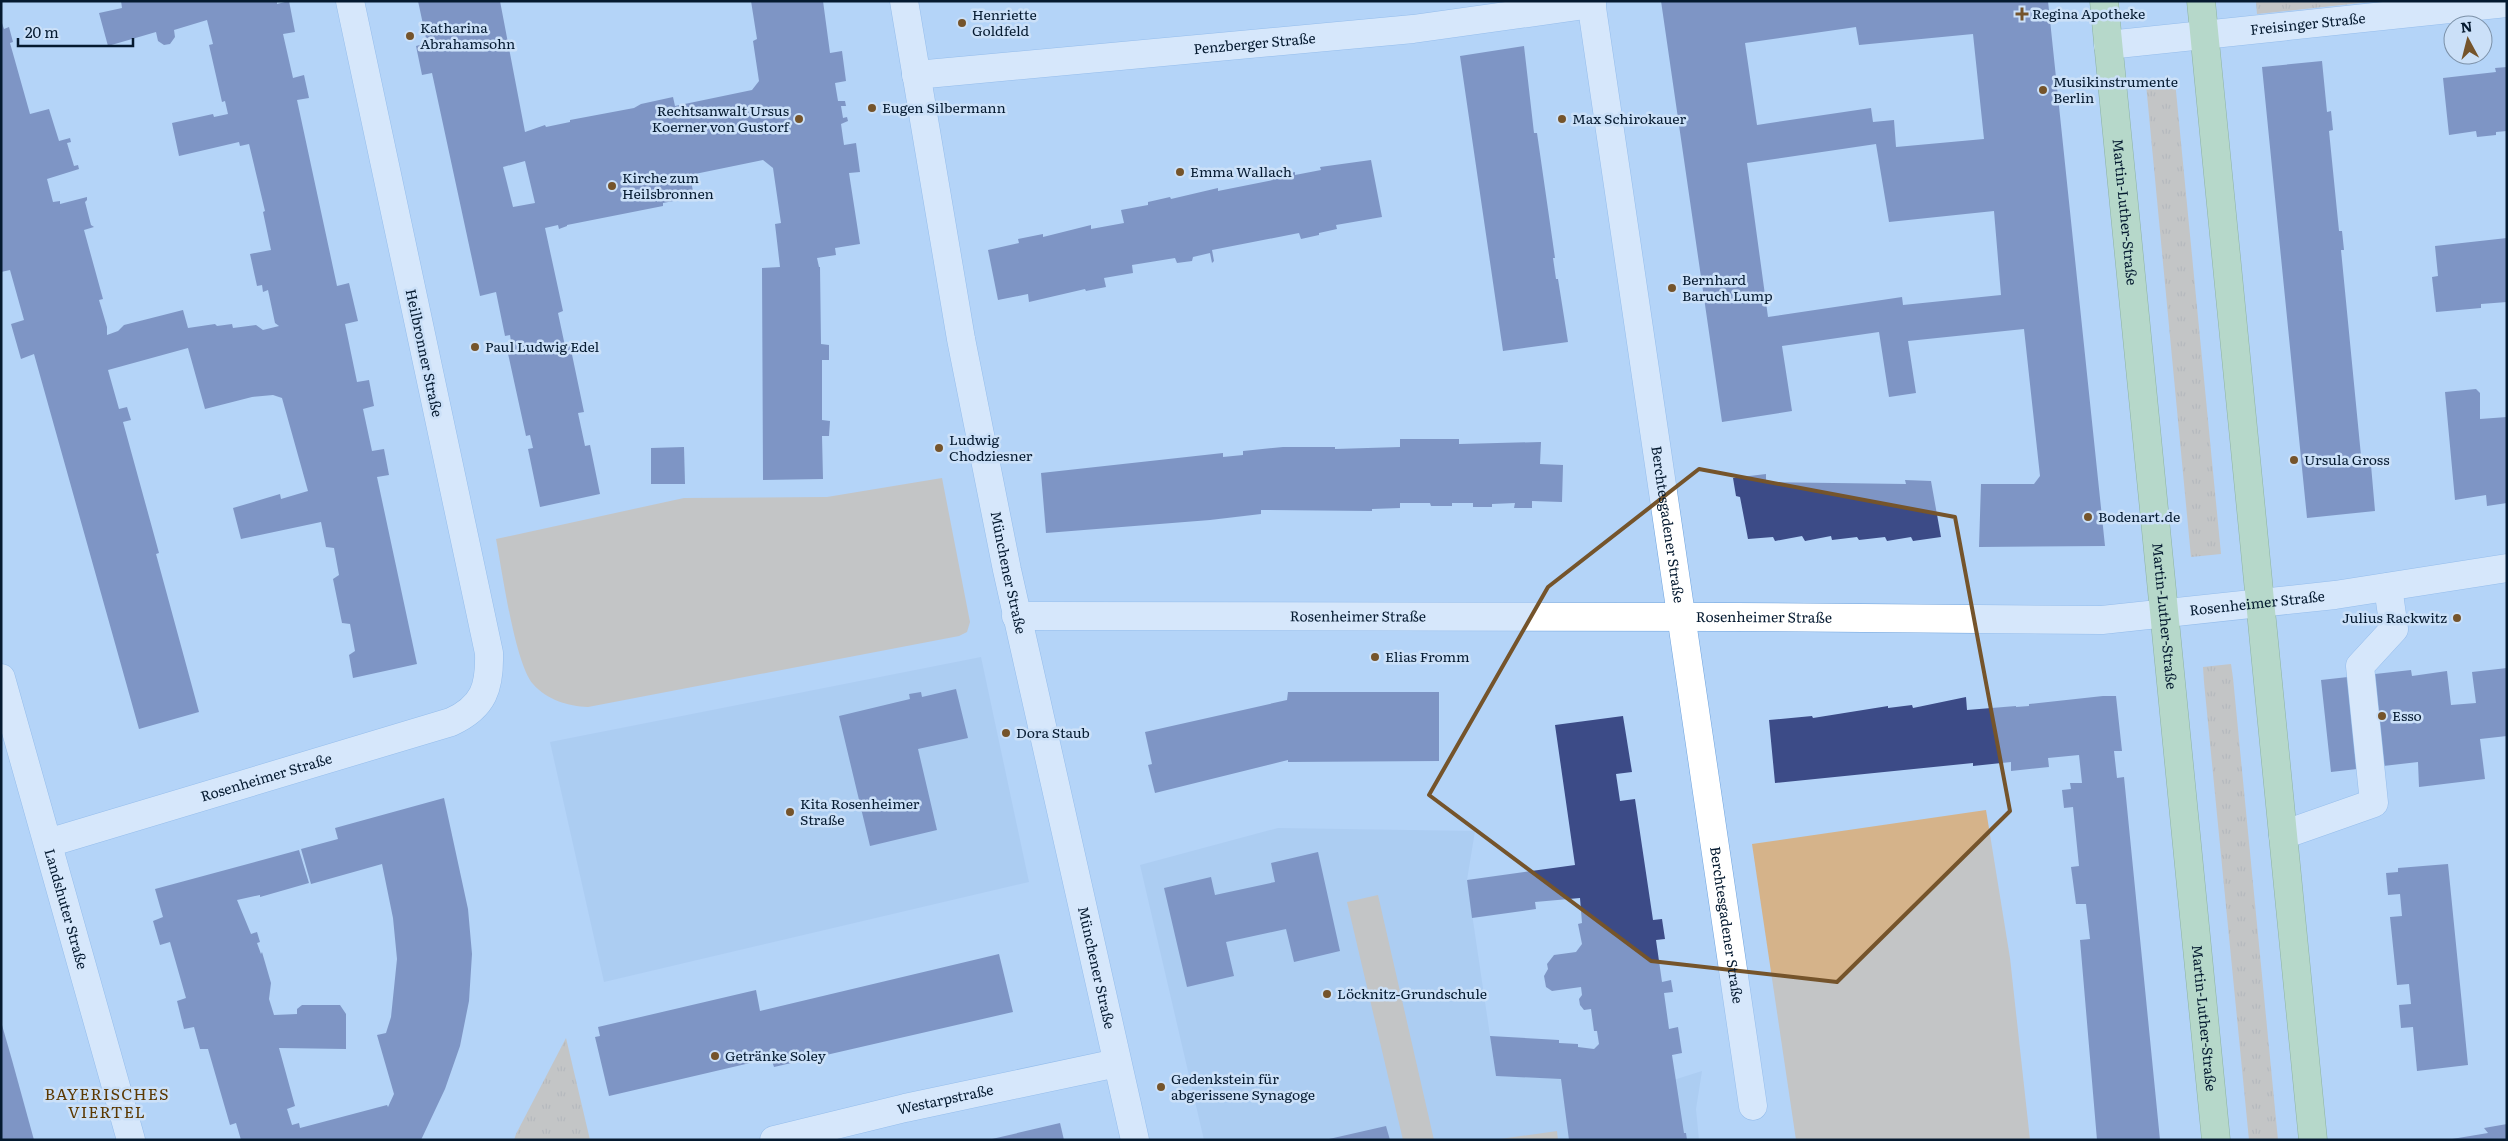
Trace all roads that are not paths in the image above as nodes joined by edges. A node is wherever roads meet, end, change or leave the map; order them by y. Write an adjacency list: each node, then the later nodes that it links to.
1 (350, 1): 17 (street, Heilbronner Straße)
2 (904, 1): 9 (street, Münchener Straße)
3 (2104, 1): 8 (main road, Martin-Luther-Straße)
4 (2201, 1): 7 (main road)
5 (1592, 3): 9 (street, Penzberger Straße); 15 (street, Berchtesgadener Straße)
6 (2507, 3): 7 (street, Freisinger Straße)
7 (2204, 35): 8 (street, Freisinger Straße); 12 (main road)
8 (2108, 45): 13 (main road, Martin-Luther-Straße)
9 (916, 75): 14 (street, Münchener Straße)
10 (2507, 568): 11 (street, Rosenheimer Straße)
11 (2388, 587): 12 (street, Rosenheimer Straße); 18 (street)
12 (2260, 603): 13 (street, Rosenheimer Straße); 18 (main road)
13 (2164, 614): 15 (street, Rosenheimer Straße); 25 (main road, Martin-Luther-Straße)
14 (1016, 616): 15 (street, Rosenheimer Straße); 20 (street, Münchener Straße)
15 (1682, 617): 21 (street, Berchtesgadener Straße)
16 (1, 678): 19 (street, Landshuter Straße)
17 (479, 703): 19 (street, Rosenheimer Straße)
18 (2283, 834): 26 (main road)
19 (48, 843): 22 (street, Landshuter Straße)
20 (1116, 1063): 23 (street, Westarpstraße); 24 (street, Münchener Straße)
21 (1754, 1106)
22 (132, 1140)
23 (774, 1140)
24 (1135, 1140)
25 (2216, 1140)
26 (2313, 1140)

